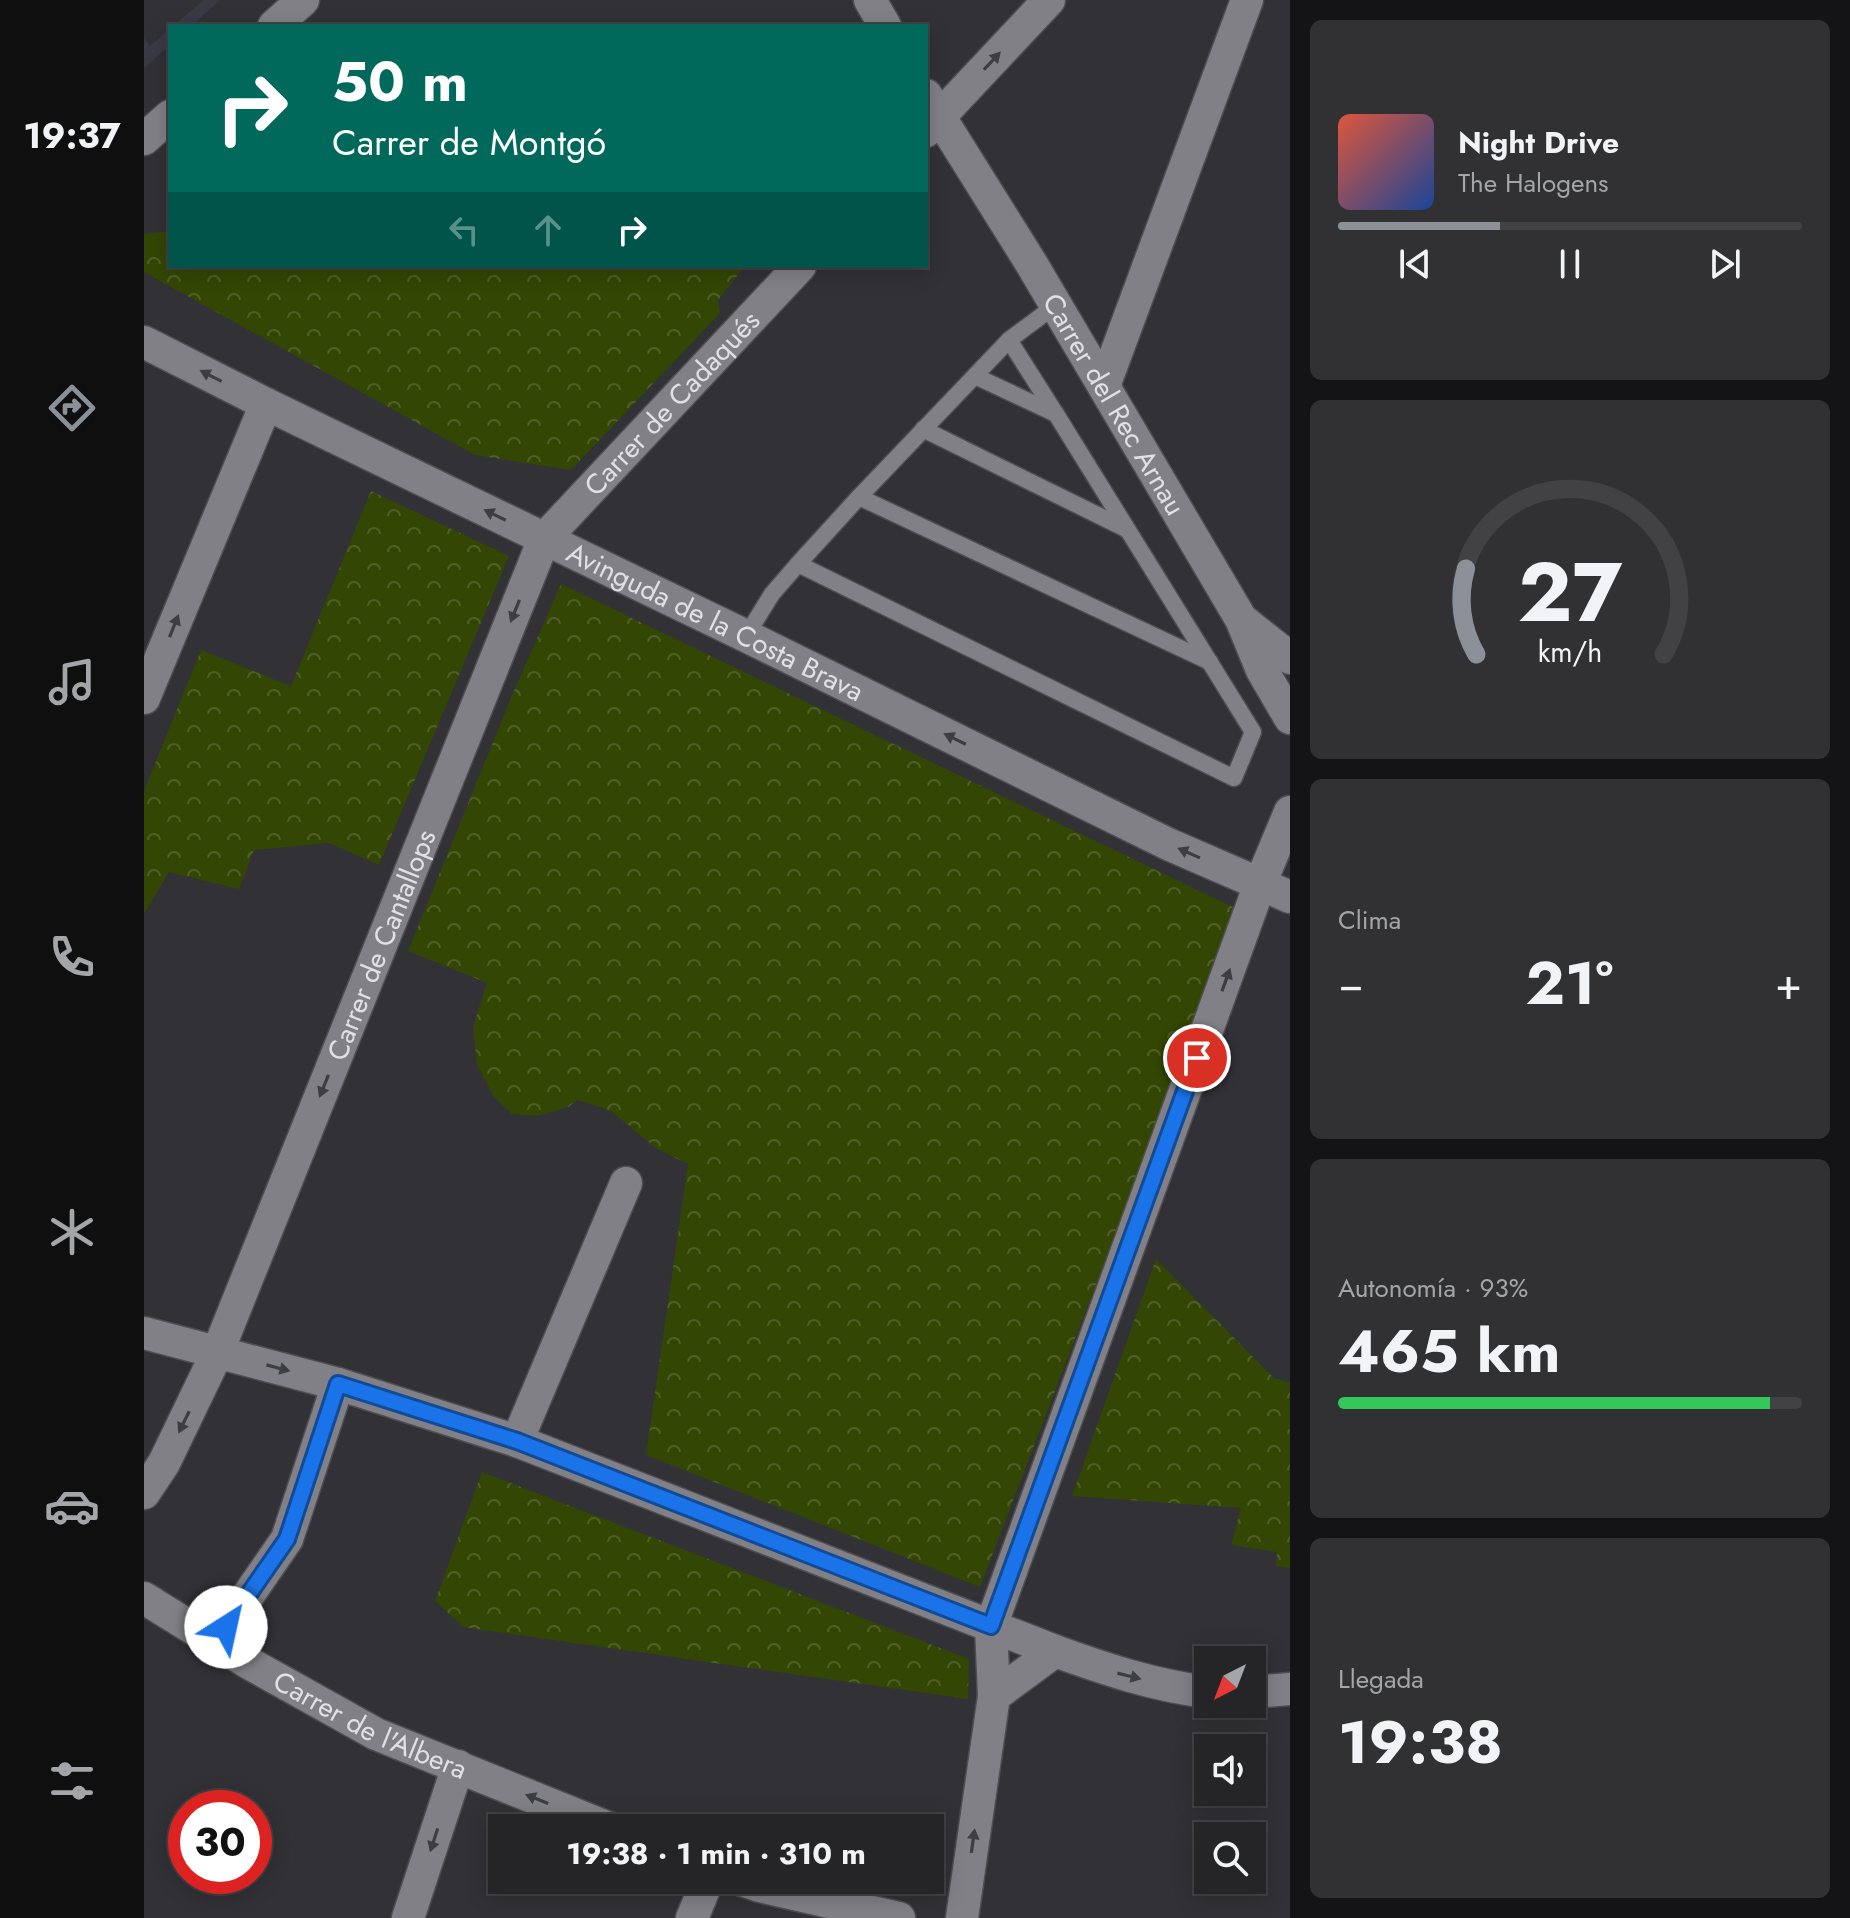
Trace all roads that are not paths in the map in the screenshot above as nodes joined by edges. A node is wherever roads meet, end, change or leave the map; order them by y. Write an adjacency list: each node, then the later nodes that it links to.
1 (303, 0): 5 (street)
2 (870, 0): 6 (street)
3 (1049, 0): 7 (street, one-way to 3)
4 (1247, 0): 15 (street)
5 (276, 24)
6 (884, 24)
7 (930, 115): 11 (street, Carrer del Rec Arnau)
8 (168, 118): 9 (street)
9 (144, 139)
10 (798, 268): 21 (street, Carrer de Cadaqués)
11 (1056, 305): 12 (lane); 15 (street, Carrer del Rec Arnau)
12 (1009, 340): 14 (lane); 17 (lane)
13 (144, 342): 16 (street, Avinguda de la Costa Brava, one-way to 13)
14 (975, 376): 17 (lane); 18 (lane)
15 (1104, 386): 23 (street, Carrer del Rec Arnau)
16 (266, 404): 21 (street, Avinguda de la Costa Brava, one-way to 16); 27 (street, one-way to 16)
17 (1056, 414): 20 (lane)
18 (923, 429): 19 (lane); 20 (lane)
19 (859, 497): 22 (lane); 26 (lane)
20 (1128, 530): 26 (lane)
21 (544, 539): 24 (street, Avinguda de la Costa Brava); 34 (street, Carrer de Cantallops, one-way to 34)
22 (798, 564): 24 (lane); 26 (lane)
23 (1241, 619): 25 (street); 28 (street, Carrer del Rec Arnau)
24 (746, 636): 30 (street, Avinguda de la Costa Brava, one-way to 24)
25 (1290, 658)
26 (1211, 663)
27 (144, 698)
28 (1290, 718)
29 (1290, 812): 30 (street)
30 (1260, 884): 31 (street, Avinguda de la Costa Brava); 39 (street, one-way to 30)
31 (1290, 897)
32 (626, 1183): 36 (street)
33 (144, 1333): 34 (street)
34 (218, 1351): 35 (street, one-way to 35); 37 (street, Carrer de Cantallops, one-way to 37)
35 (338, 1384): 36 (street); 40 (street)
36 (517, 1441): 39 (street)
37 (144, 1493)
38 (144, 1598): 40 (street, Carrer de l'Albera)
39 (991, 1626): 41 (street); 45 (street)
40 (216, 1642): 46 (street, Carrer de l'Albera)
41 (1055, 1651): 43 (street, one-way to 43); 45 (street)
42 (1290, 1689): 44 (street)
43 (1194, 1690)
44 (1266, 1691)
45 (994, 1696): 53 (street, one-way to 45)
46 (458, 1766): 47 (street, Carrer de l'Albera, one-way to 46); 50 (street, one-way to 50)
47 (575, 1814)
48 (702, 1894): 51 (street)
49 (794, 1894): 52 (street)
50 (408, 1918)
51 (692, 1918)
52 (899, 1918)
53 (962, 1918)

